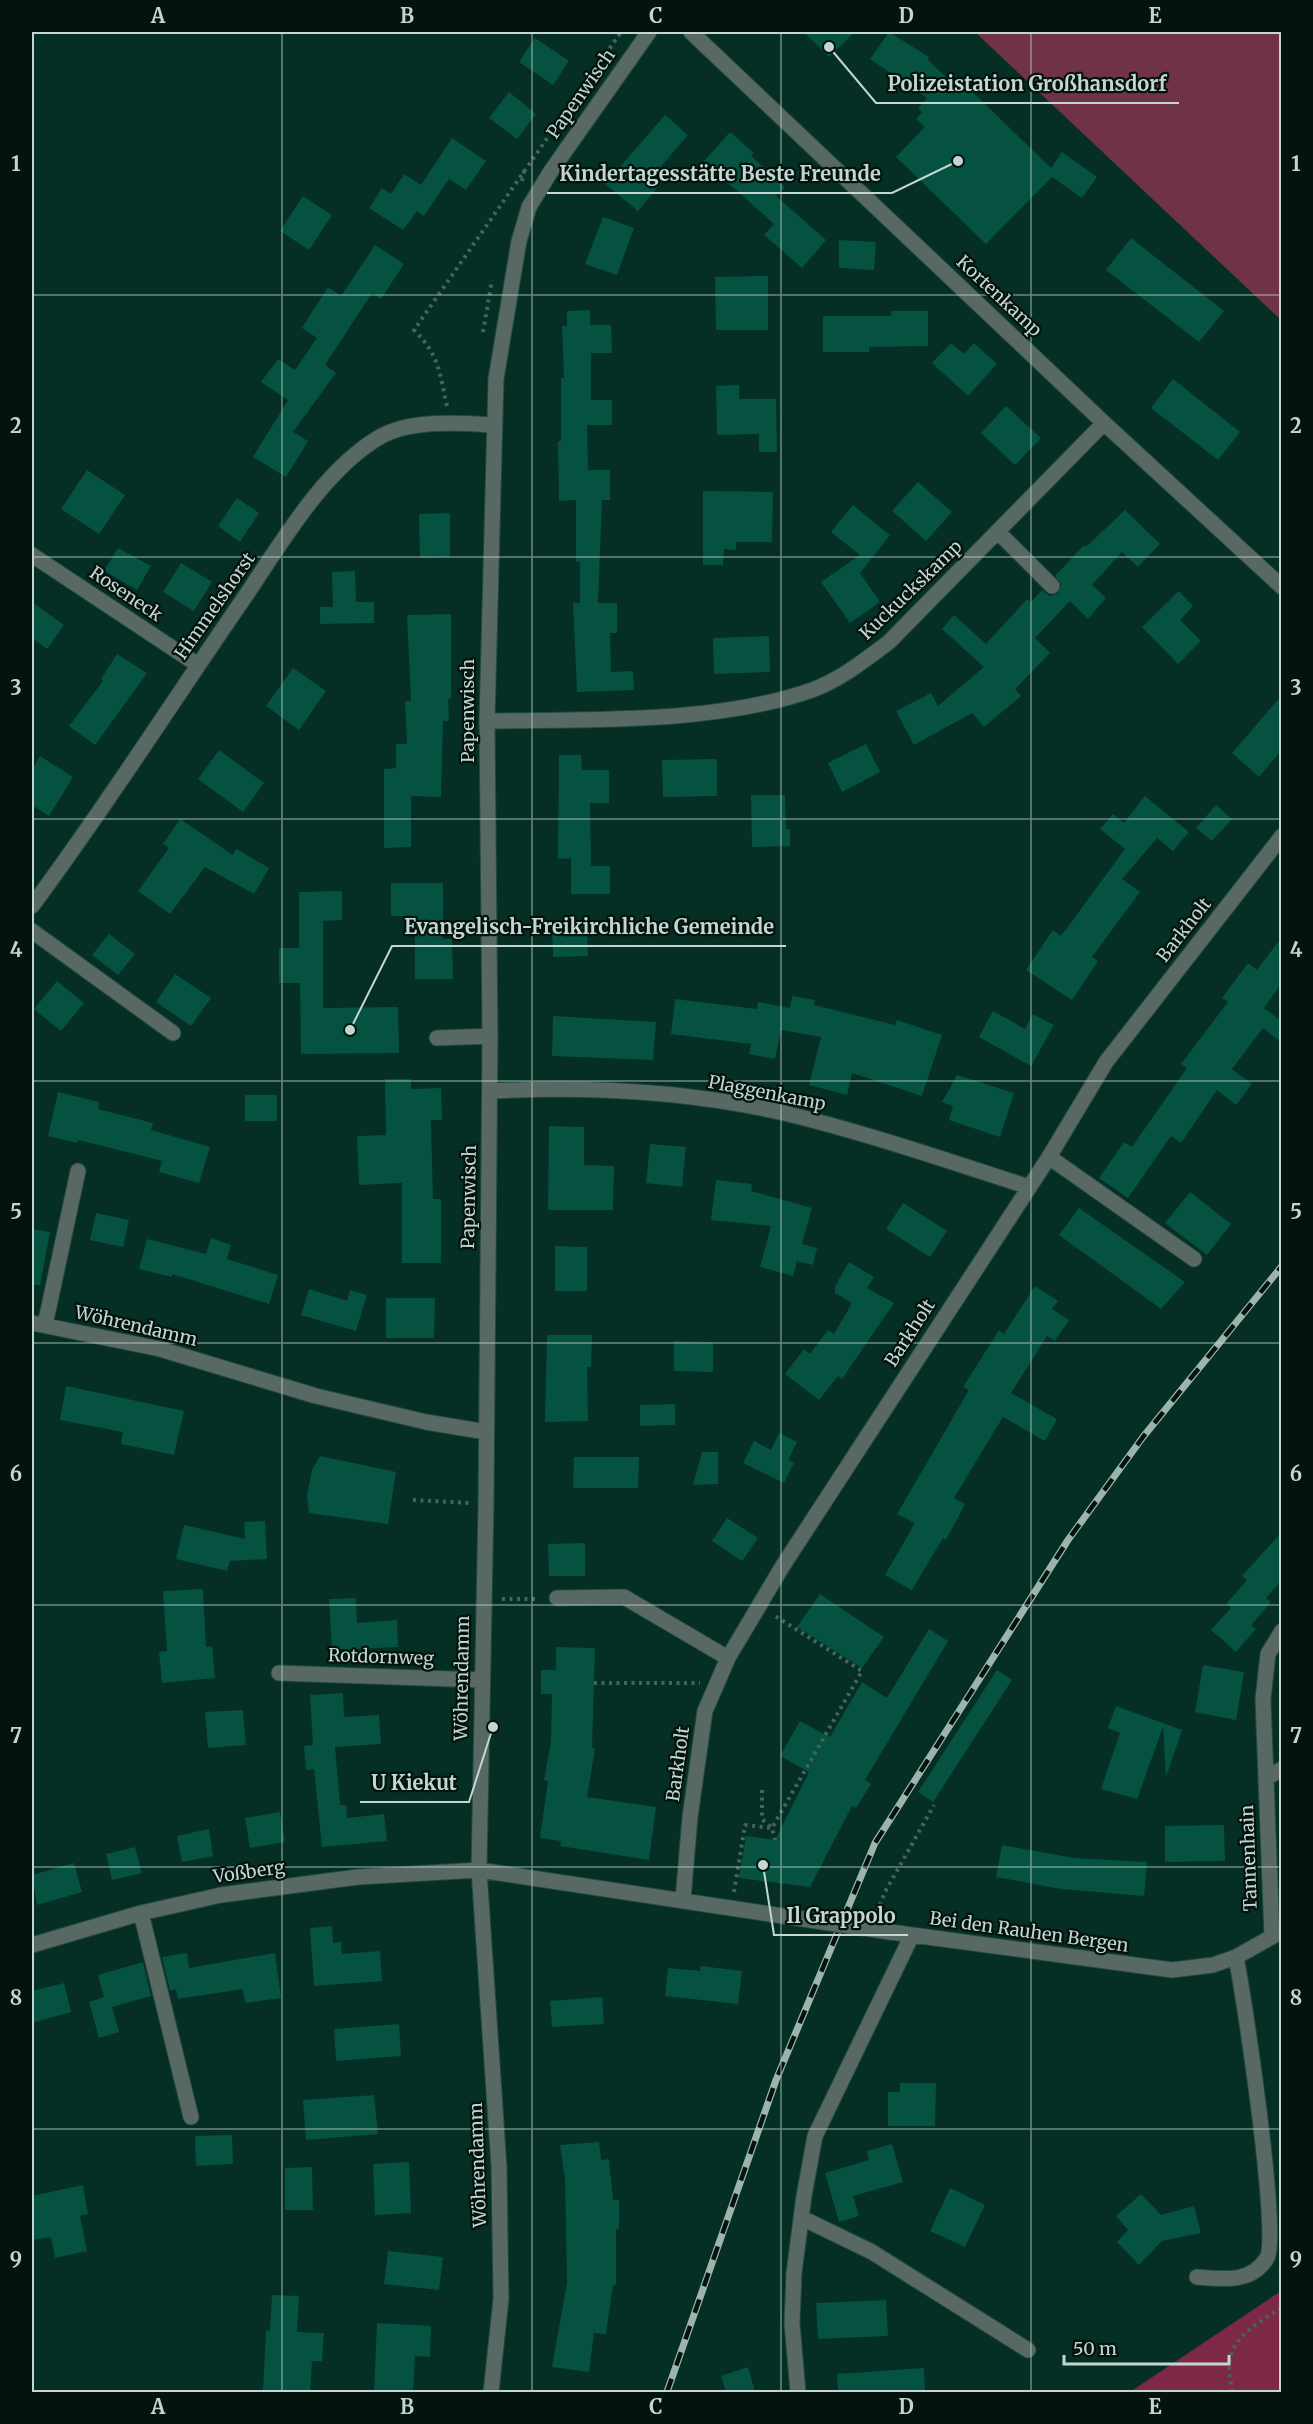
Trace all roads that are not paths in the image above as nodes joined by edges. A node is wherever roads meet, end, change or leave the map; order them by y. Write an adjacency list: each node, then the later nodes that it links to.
1 (649, 32): 4 (street, Papenwisch)
2 (691, 32): 3 (street, Kortenkamp)
3 (1104, 423): 5 (street, Kuckuckskamp); 8 (street, Kortenkamp)
4 (494, 425): 9 (street, Himmelshorst); 10 (street, Papenwisch)
5 (998, 532): 7 (street); 10 (street, Kuckuckskamp)
6 (32, 555): 9 (street, Roseneck)
7 (1052, 586)
8 (1281, 587)
9 (198, 665): 12 (street, Himmelshorst)
10 (487, 721): 15 (street, Papenwisch)
11 (1281, 836): 18 (street, Barkholt)
12 (32, 906)
13 (32, 931): 14 (street)
14 (173, 1033)
15 (490, 1036): 16 (street); 17 (street, Papenwisch)
16 (437, 1038)
17 (490, 1091): 20 (street, Plaggenkamp); 23 (street, Papenwisch)
18 (1049, 1157): 20 (street, Barkholt); 21 (street)
19 (78, 1171): 22 (street)
20 (1029, 1186): 26 (street, Barkholt)
21 (1194, 1259)
22 (38, 1324): 23 (street, Wöhrendamm)
23 (486, 1432): 28 (street, Wöhrendamm)
24 (556, 1598): 26 (street)
25 (1281, 1631): 30 (street, Tannenhain)
26 (728, 1658): 32 (street, Barkholt)
27 (279, 1673): 28 (street, Rotdornweg)
28 (481, 1680): 31 (street, Wöhrendamm)
29 (1281, 1769): 30 (street)
30 (1266, 1778): 34 (street, Tannenhain)
31 (479, 1869): 32 (street, Bei den Rauhen Bergen); 33 (street, Voßberg); 42 (street, Wöhrendamm)
32 (683, 1900): 35 (street, Bei den Rauhen Bergen, bridge)
33 (141, 1913): 36 (street, Voßberg); 38 (street)
34 (1277, 1934): 37 (street, Bei den Rauhen Bergen)
35 (912, 1935): 37 (street, Bei den Rauhen Bergen); 39 (street)
36 (32, 1945)
37 (1236, 1957): 40 (street)
38 (191, 2118)
39 (802, 2218): 41 (street); 43 (street)
40 (1197, 2277)
41 (1028, 2350)
42 (491, 2392)
43 (798, 2392)

